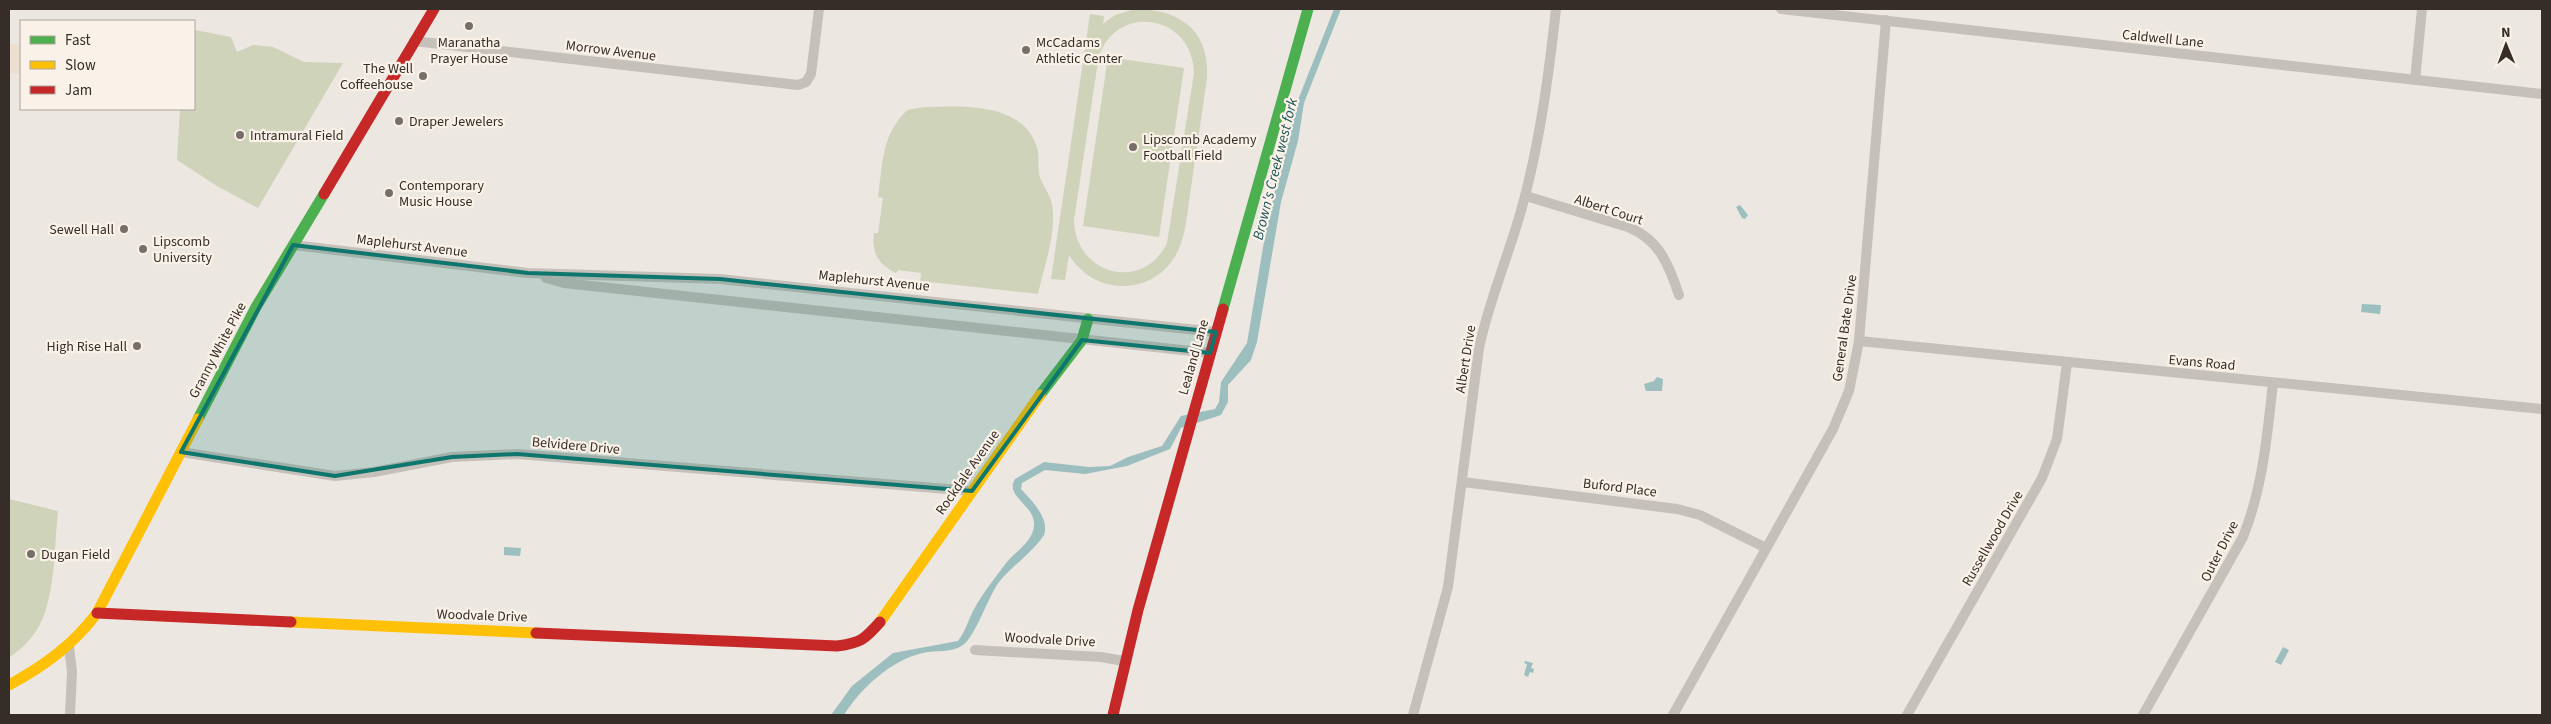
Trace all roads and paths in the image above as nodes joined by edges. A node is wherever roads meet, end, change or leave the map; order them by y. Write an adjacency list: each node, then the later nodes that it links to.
1 (434, 9): 9 (street, Granny White Pike)
2 (819, 9): 9 (street, Morrow Avenue)
3 (1308, 9): 17 (street, Lealand Lane)
4 (1556, 9): 12 (street, Albert Drive)
5 (1781, 9): 7 (street, Caldwell Lane)
6 (2422, 9): 10 (street)
7 (1870, 14): 8 (street, Caldwell Lane)
8 (1886, 20): 10 (street, Caldwell Lane); 19 (street, General Bate Drive)
9 (414, 41): 13 (street, Granny White Pike)
10 (2415, 80): 11 (street, Caldwell Lane)
11 (2542, 94)
12 (1526, 196): 15 (street, Albert Court); 25 (street, Albert Drive)
13 (293, 245): 14 (street, Maplehurst Avenue); 24 (street, Granny White Pike)
14 (528, 273): 16 (street, Maplehurst Avenue); 18 (street, Maplehurst Avenue)
15 (1679, 295)
16 (1088, 319): 17 (street, Maplehurst Avenue); 18 (street, Rockdale Avenue)
17 (1216, 332): 20 (street, Lealand Lane)
18 (1082, 340): 20 (street, Maplehurst Avenue); 26 (street, Rockdale Avenue)
19 (1859, 341): 21 (street, Evans Road); 27 (street, General Bate Drive)
20 (1210, 353): 32 (street, Lealand Lane)
21 (2067, 362): 22 (street, Evans Road); 38 (street, Russellwood Drive)
22 (2273, 382): 23 (street, Evans Road); 39 (street, Outer Drive)
23 (2542, 409)
24 (181, 452): 26 (street, Belvidere Drive); 28 (street, Granny White Pike)
25 (1463, 482): 27 (street, Buford Place); 36 (street, Albert Drive)
26 (972, 491): 29 (street, Rockdale Avenue)
27 (1766, 548): 37 (street, General Bate Drive)
28 (97, 613): 29 (street, Woodvale Drive); 30 (street, Granny White Pike)
29 (865, 639)
30 (69, 647): 33 (street, Granny White Pike); 34 (street)
31 (975, 650): 32 (street, Woodvale Drive)
32 (1124, 661): 35 (street, Lealand Lane)
33 (9, 685)
34 (70, 715)
35 (1113, 715)
36 (1412, 715)
37 (1673, 715)
38 (1907, 715)
39 (2143, 715)

